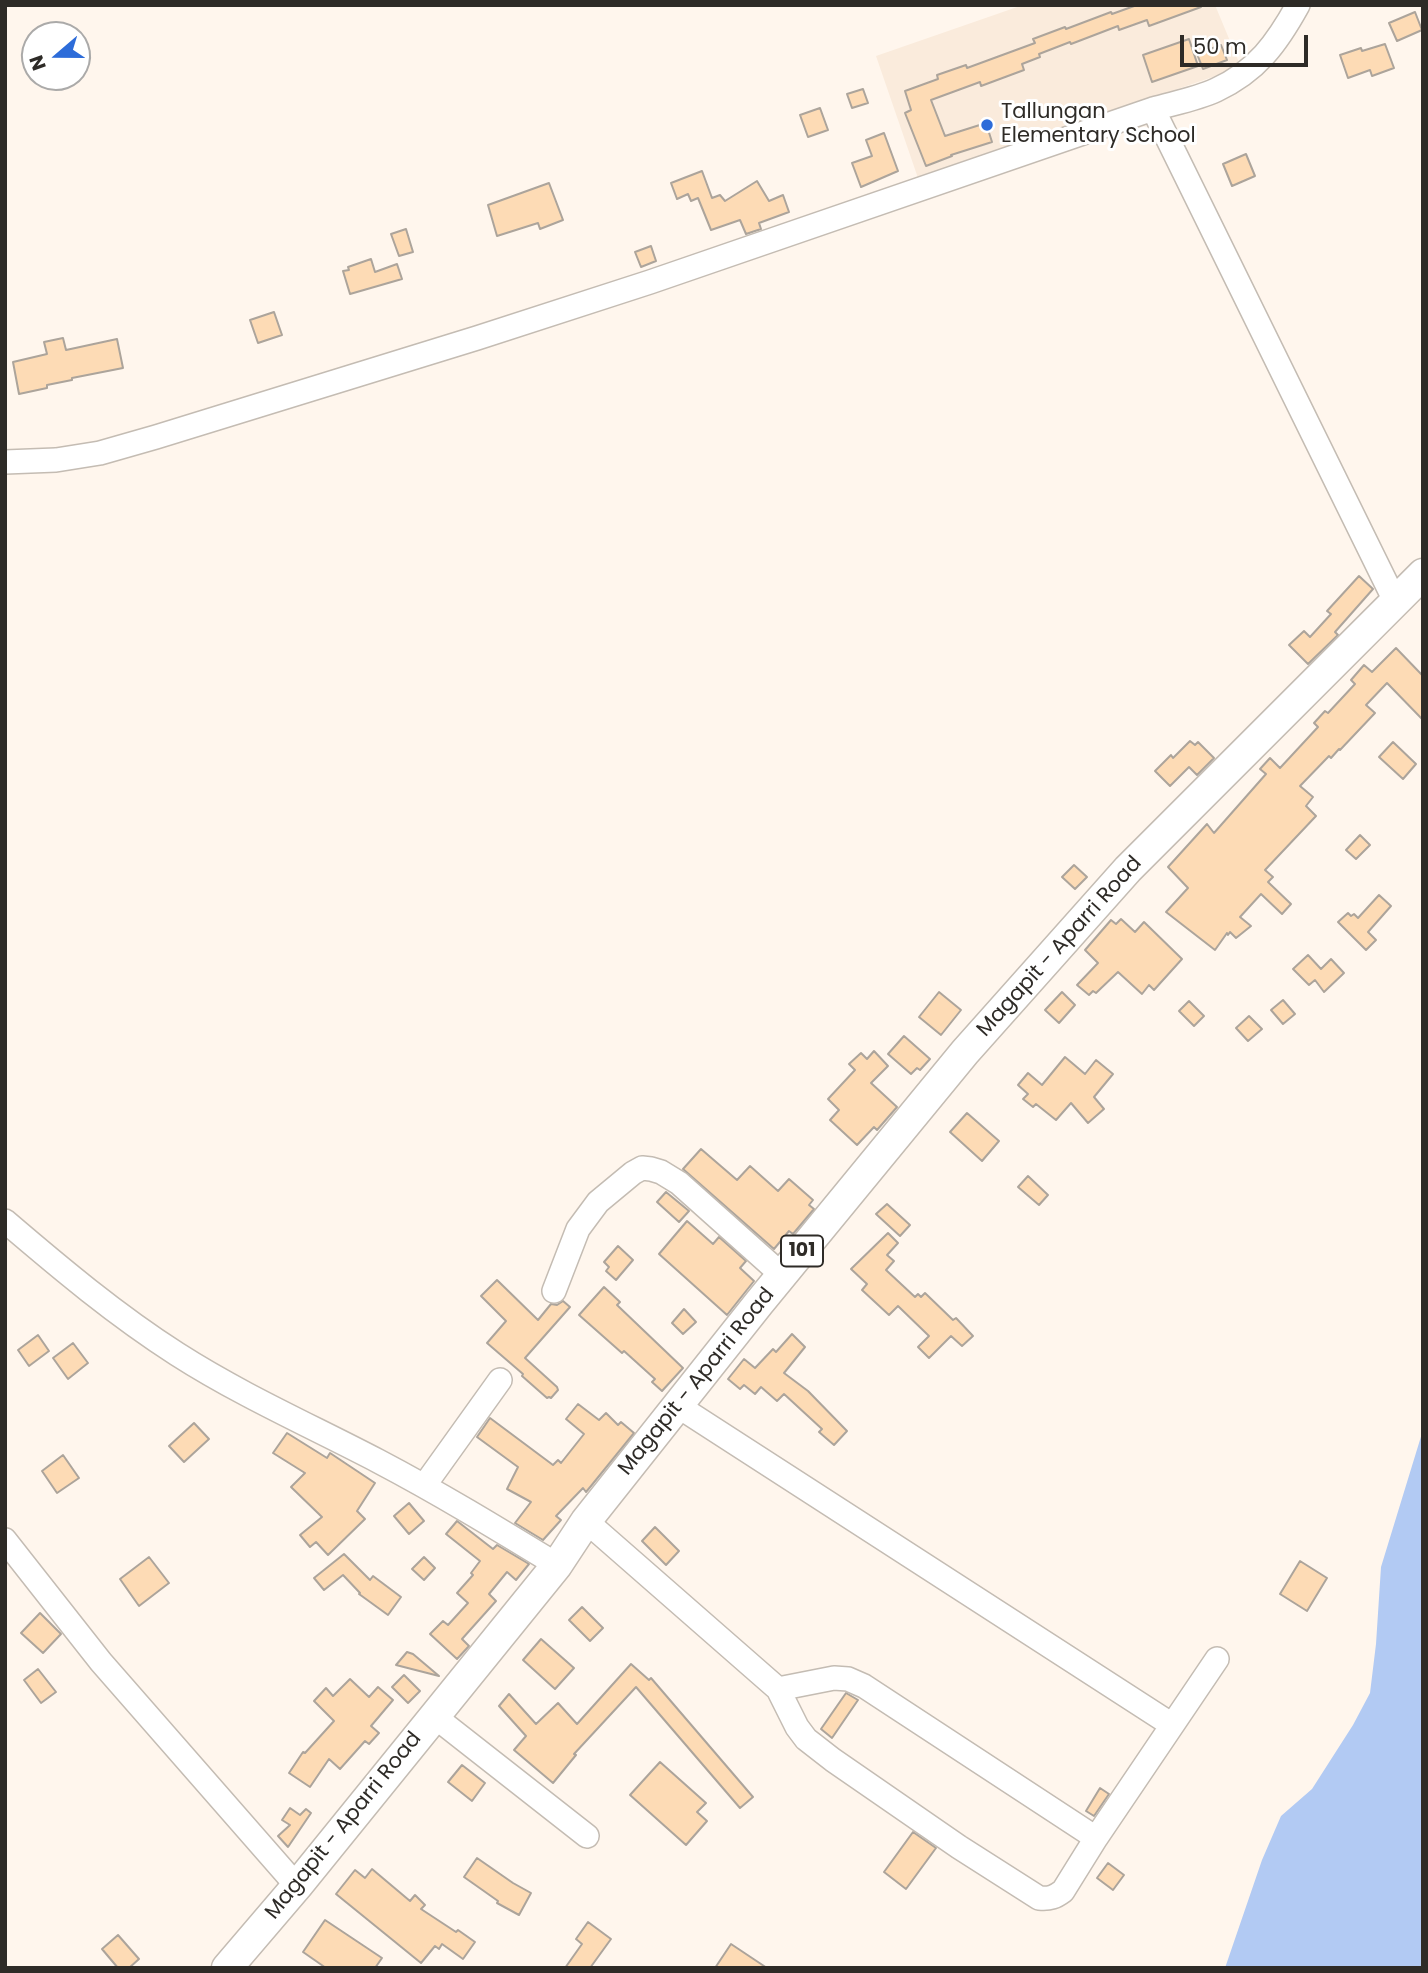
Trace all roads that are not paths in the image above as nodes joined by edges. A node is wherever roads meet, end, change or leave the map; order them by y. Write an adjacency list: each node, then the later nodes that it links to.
1 (1298, 5): 2 (street)
2 (1153, 109): 3 (street); 5 (street)
3 (5, 462)
4 (1423, 574): 5 (main road, Magapit - Aparri Road / 101)
5 (1395, 601): 7 (main road, Magapit - Aparri Road / 101)
6 (5, 1221): 11 (street)
7 (782, 1275): 8 (street); 10 (main road, Magapit - Aparri Road / 101)
8 (554, 1292)
9 (500, 1380): 11 (street)
10 (678, 1406): 12 (main road, Magapit - Aparri Road / 101); 18 (street)
11 (424, 1486): 14 (street)
12 (586, 1521): 14 (main road, Magapit - Aparri Road / 101); 16 (street)
13 (5, 1540): 21 (street)
14 (557, 1565): 17 (main road, Magapit - Aparri Road / 101)
15 (1217, 1659): 18 (street)
16 (778, 1689): 20 (street); 20 (street)
17 (434, 1716): 19 (street); 21 (main road, Magapit - Aparri Road / 101)
18 (1172, 1724): 20 (street)
19 (587, 1836)
20 (1096, 1838)
21 (297, 1886): 22 (main road, Magapit - Aparri Road / 101)
22 (227, 1968)

